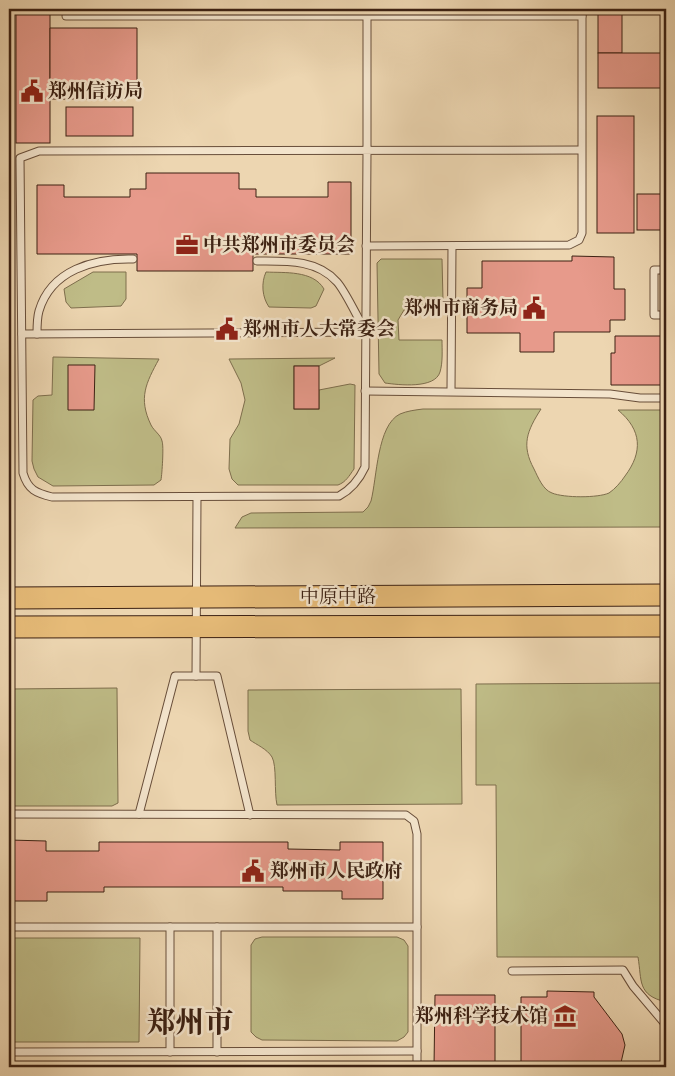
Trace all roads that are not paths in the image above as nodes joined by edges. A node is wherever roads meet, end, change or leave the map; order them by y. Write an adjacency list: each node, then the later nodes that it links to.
1 (216, 12): 3 (lane); 4 (lane)
2 (582, 12): 4 (lane); 5 (lane)
3 (66, 16)
4 (367, 16): 6 (lane)
5 (581, 150): 6 (lane); 8 (lane)
6 (367, 151): 7 (lane); 14 (lane)
7 (366, 246): 8 (lane); 13 (lane)
8 (452, 246): 17 (lane)
9 (133, 259): 15 (lane)
10 (257, 261): 13 (lane)
11 (666, 270): 12 (lane)
12 (666, 315)
13 (366, 332): 15 (lane); 16 (lane)
14 (22, 334): 15 (lane); 19 (lane)
15 (36, 334)
16 (365, 391): 17 (lane); 19 (lane)
17 (451, 391): 18 (lane)
18 (666, 398)
19 (197, 497): 22 (lane)
20 (666, 595): 22 (main road, 中原中路)
21 (9, 598): 22 (main road, 中原中路)
22 (196, 598): 23 (lane)
23 (196, 626): 24 (main road, 中原中路); 25 (main road, 中原中路); 26 (lane)
24 (666, 626)
25 (9, 627)
26 (196, 676): 28 (lane); 29 (lane)
27 (9, 814): 28 (lane)
28 (140, 814): 29 (lane)
29 (250, 815): 33 (lane)
30 (9, 926): 31 (lane)
31 (170, 927): 32 (lane); 37 (lane)
32 (216, 927): 33 (lane); 38 (lane)
33 (417, 927): 39 (lane)
34 (512, 971): 35 (lane)
35 (666, 1025)
36 (9, 1052): 37 (lane)
37 (170, 1052): 38 (lane)
38 (217, 1052): 39 (lane)
39 (417, 1052): 40 (lane)
40 (417, 1067)

